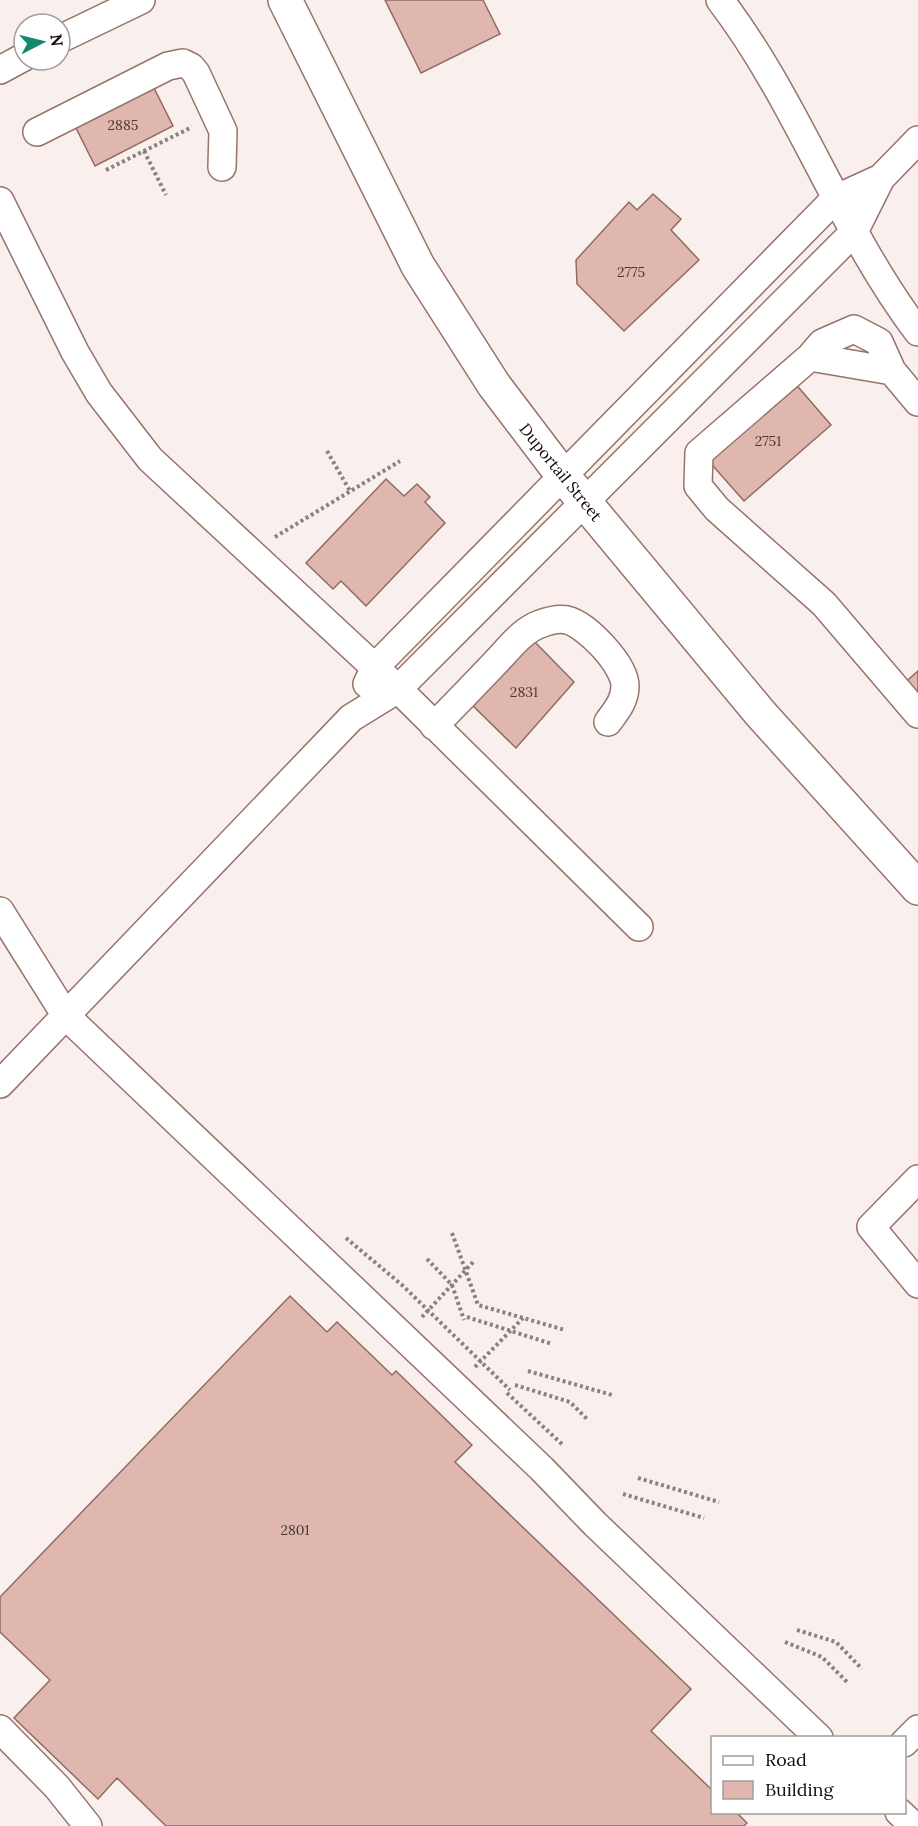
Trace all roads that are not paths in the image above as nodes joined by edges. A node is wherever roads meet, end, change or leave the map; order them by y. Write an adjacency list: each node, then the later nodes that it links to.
1 (141, 0): 4 (lane)
2 (285, 0): 14 (main road, Duportail Street)
3 (720, 0): 9 (lane)
4 (72, 33)
5 (37, 132): 7 (lane)
6 (918, 140): 8 (lane)
7 (222, 167)
8 (881, 178): 9 (lane); 11 (lane)
9 (835, 199): 11 (lane); 14 (lane)
10 (0, 201): 16 (lane)
11 (854, 232): 12 (lane); 15 (lane)
12 (918, 332)
13 (918, 402): 18 (lane)
14 (563, 476): 15 (main road, Duportail Street); 16 (lane)
15 (585, 502): 17 (lane); 22 (main road, Duportail Street)
16 (375, 668): 17 (lane); 19 (lane)
17 (398, 689): 19 (lane); 21 (lane)
18 (918, 714)
19 (351, 718): 25 (lane)
20 (608, 722): 21 (lane)
21 (434, 726): 24 (lane)
22 (918, 888)
23 (0, 911): 25 (lane)
24 (639, 927)
25 (66, 1016): 26 (lane); 31 (lane)
26 (0, 1084)
27 (918, 1179): 28 (lane)
28 (918, 1284)
29 (0, 1729): 34 (lane)
30 (918, 1729): 32 (lane)
31 (818, 1736)
32 (906, 1741)
33 (901, 1814): 35 (lane)
34 (88, 1826)
35 (915, 1826)

